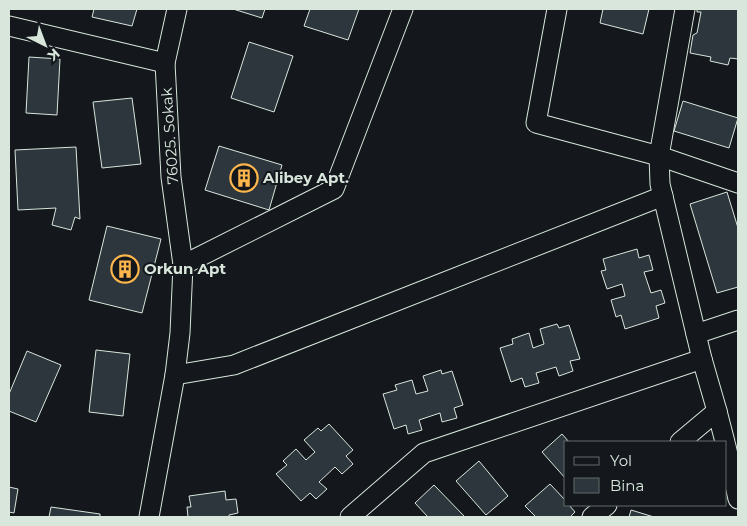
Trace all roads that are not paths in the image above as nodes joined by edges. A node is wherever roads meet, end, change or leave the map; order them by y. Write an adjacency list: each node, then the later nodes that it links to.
1 (177, 9): 6 (street, 76025. Sokak)
2 (402, 9): 10 (street)
3 (558, 9): 7 (street)
4 (685, 9): 7 (street)
5 (9, 26): 6 (street)
6 (164, 63): 10 (street, 76025. Sokak)
7 (659, 156): 8 (street); 9 (street)
8 (738, 183)
9 (663, 196): 12 (street); 14 (street)
10 (183, 265): 14 (street, 76025. Sokak)
11 (738, 320): 12 (street)
12 (696, 334): 13 (street)
13 (702, 359): 15 (street); 21 (street)
14 (175, 375): 20 (street, 76025. Sokak)
15 (717, 411): 16 (street); 17 (street)
16 (728, 438): 18 (street)
17 (681, 441)
18 (738, 499)
19 (606, 506): 22 (street)
20 (149, 517)
21 (350, 517)
22 (592, 517)

